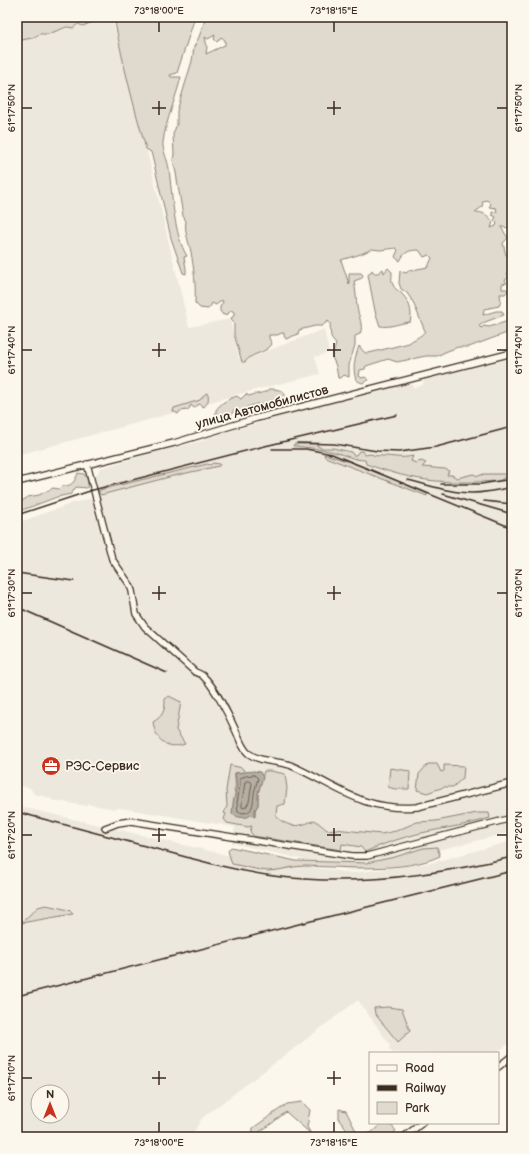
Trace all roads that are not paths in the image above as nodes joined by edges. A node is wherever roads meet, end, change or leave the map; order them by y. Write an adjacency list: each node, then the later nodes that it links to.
1 (512, 353): 2 (street, улица Автомобилистов)
2 (87, 464): 3 (street, улица Автомобилистов); 4 (street)
3 (17, 482)
4 (512, 783)
5 (512, 818): 6 (street)
6 (105, 828)
7 (512, 1056): 8 (street)
8 (499, 1066)
9 (421, 1124): 10 (street)
10 (404, 1137)

